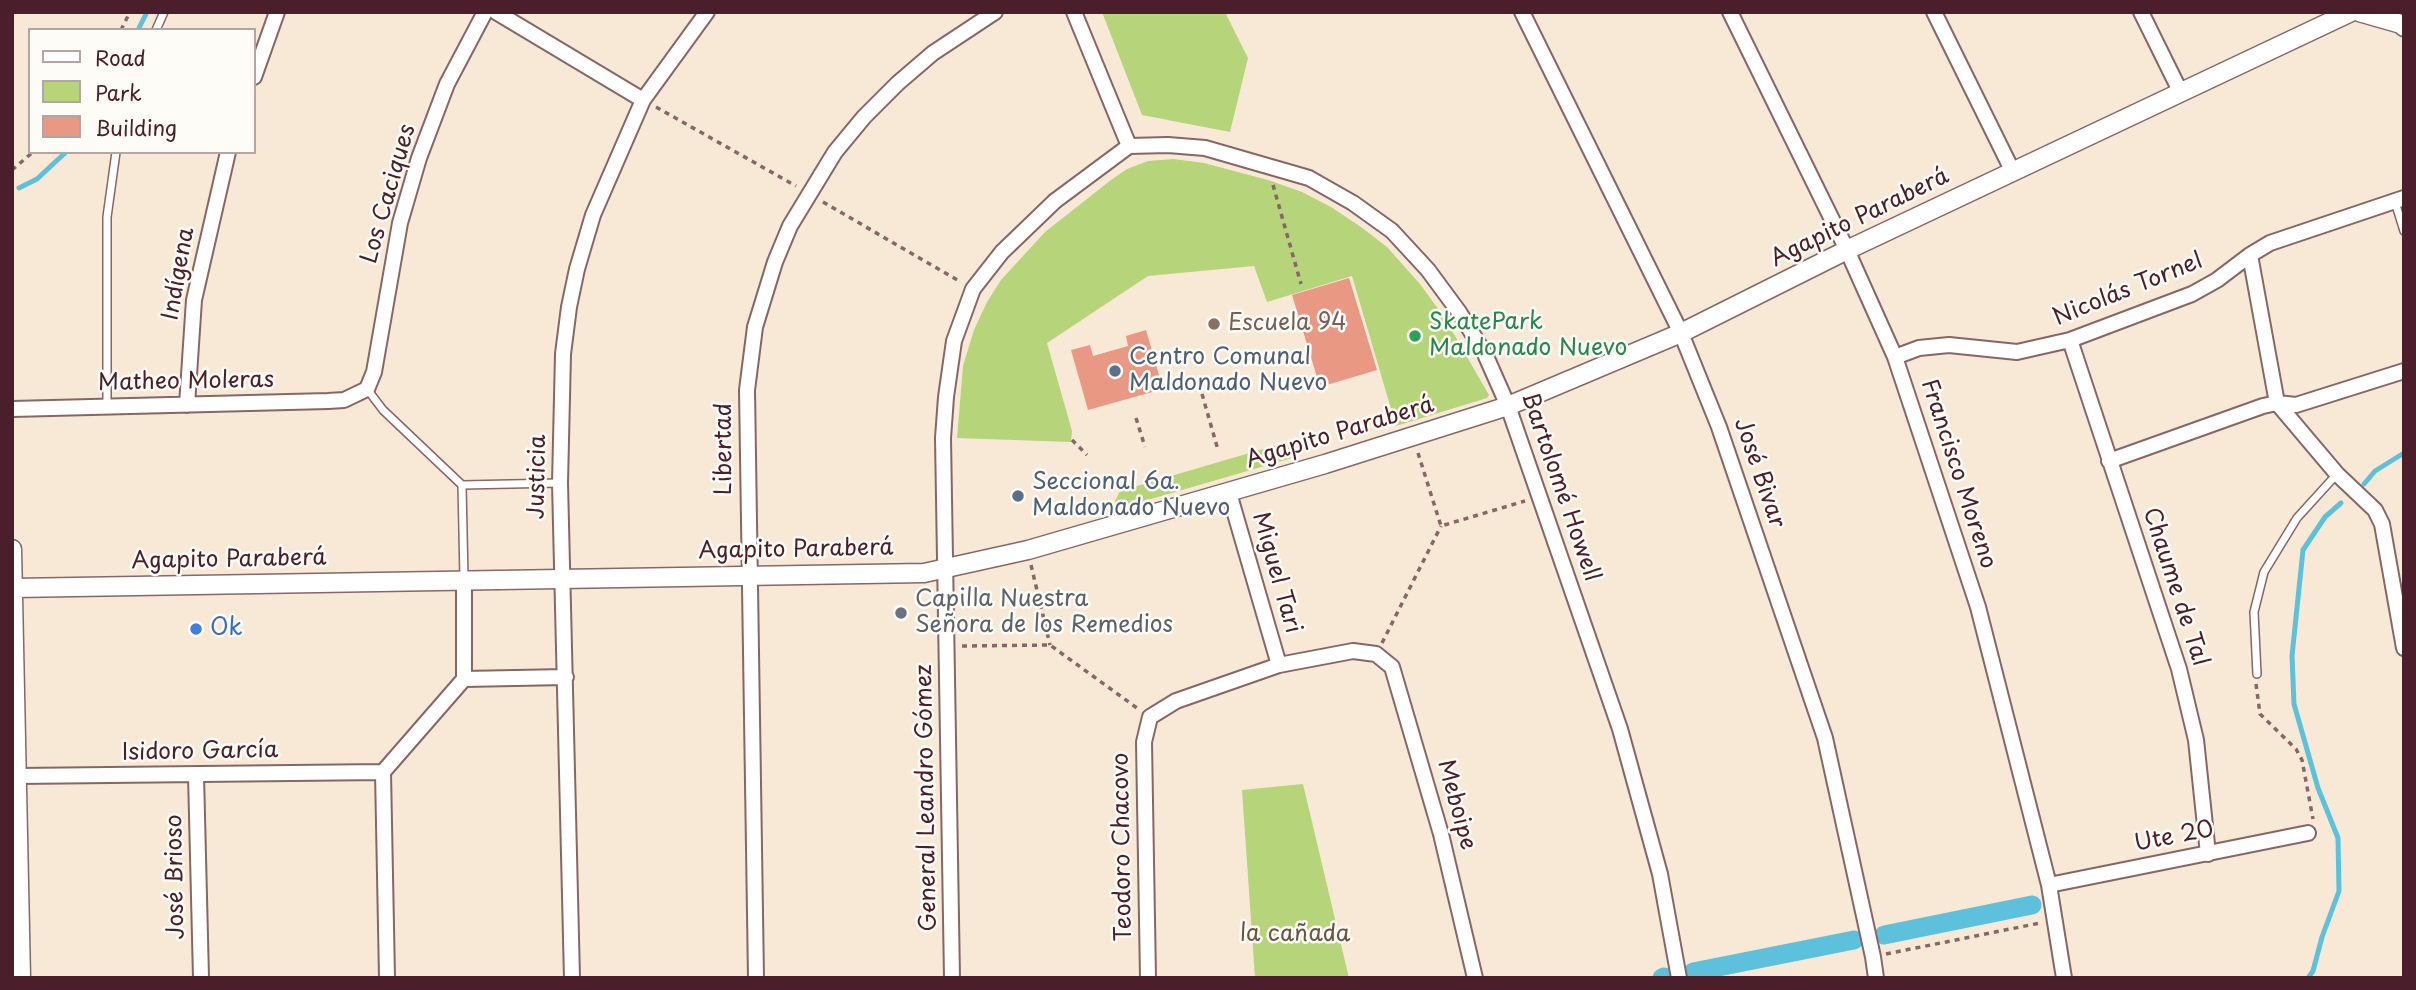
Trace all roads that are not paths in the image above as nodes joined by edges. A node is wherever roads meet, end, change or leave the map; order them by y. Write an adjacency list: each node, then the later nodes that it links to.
1 (164, 12): 15 (lane)
2 (277, 12): 16 (street)
3 (485, 12): 31 (street, Los Caciques)
4 (496, 12): 18 (street)
5 (707, 12): 18 (street, Justicia)
6 (995, 12): 44 (street, Libertad)
7 (1073, 12): 19 (street)
8 (1522, 12): 27 (street, José Bivar)
9 (1730, 12): 25 (street, Francisco Moreno)
10 (1934, 12): 22 (street)
11 (2141, 12): 17 (street)
12 (2351, 12): 17 (street, Agapito Paraberá)
13 (2359, 12): 14 (street)
14 (2404, 27)
15 (157, 28)
16 (256, 71)
17 (2181, 93): 22 (street, Agapito Paraberá)
18 (643, 100): 39 (street, Justicia)
19 (1129, 146): 34 (street, Bartolomé Howell); 43 (street, General Leandro Gómez)
20 (116, 154): 35 (lane)
21 (228, 154): 33 (street, Indígena)
22 (2013, 172): 25 (street, Agapito Paraberá)
23 (2399, 199): 24 (lane); 26 (street, Nicolás Tornel)
24 (2404, 231)
25 (1847, 250): 27 (street, Agapito Paraberá); 29 (street, Francisco Moreno)
26 (2250, 255): 28 (street, Nicolás Tornel); 32 (street)
27 (1681, 333): 34 (street, Agapito Paraberá); 68 (street, José Bivar)
28 (2070, 340): 29 (street, Nicolás Tornel); 37 (street, Chaume de Tal)
29 (1895, 357): 58 (street, Francisco Moreno)
30 (2404, 371): 32 (street)
31 (363, 391): 33 (street, Matheo Moleras); 40 (lane)
32 (2277, 403): 37 (street); 38 (street)
33 (187, 405): 35 (street, Matheo Moleras)
34 (1508, 406): 41 (street, Agapito Paraberá); 67 (street, Bartolomé Howell)
35 (107, 407): 36 (street, Matheo Moleras)
36 (12, 408)
37 (2109, 461): 57 (street, Chaume de Tal)
38 (2337, 474): 48 (street); 50 (lane)
39 (560, 483): 40 (lane); 45 (street, Justicia)
40 (463, 485): 46 (lane)
41 (1229, 493): 43 (street, Agapito Paraberá); 49 (street, Miguel Tari)
42 (12, 549): 47 (street)
43 (945, 570): 44 (street, Agapito Paraberá); 64 (street, General Leandro Gómez)
44 (748, 575): 45 (street, Agapito Paraberá); 63 (street, Libertad)
45 (561, 578): 46 (street, Agapito Paraberá); 51 (street, Justicia)
46 (464, 581): 47 (street, Agapito Paraberá); 52 (street)
47 (13, 588): 55 (street)
48 (2404, 648)
49 (1279, 665): 65 (street, Teodoro Chacovo); 66 (street, Meboipe)
50 (2257, 674)
51 (566, 677): 52 (street); 62 (street, Justicia)
52 (464, 679): 53 (street)
53 (383, 772): 54 (street, Isidoro García); 61 (street)
54 (196, 775): 55 (street, Isidoro García); 60 (street, José Brioso)
55 (18, 776): 59 (street)
56 (2308, 834): 57 (street, Ute 20)
57 (2208, 854): 58 (street, Ute 20)
58 (2049, 885): 69 (street, Francisco Moreno)
59 (21, 978)
60 (201, 978)
61 (387, 978)
62 (572, 978)
63 (756, 978)
64 (952, 978)
65 (1148, 978)
66 (1475, 978)
67 (1679, 978)
68 (1876, 978)
69 (2064, 978)

